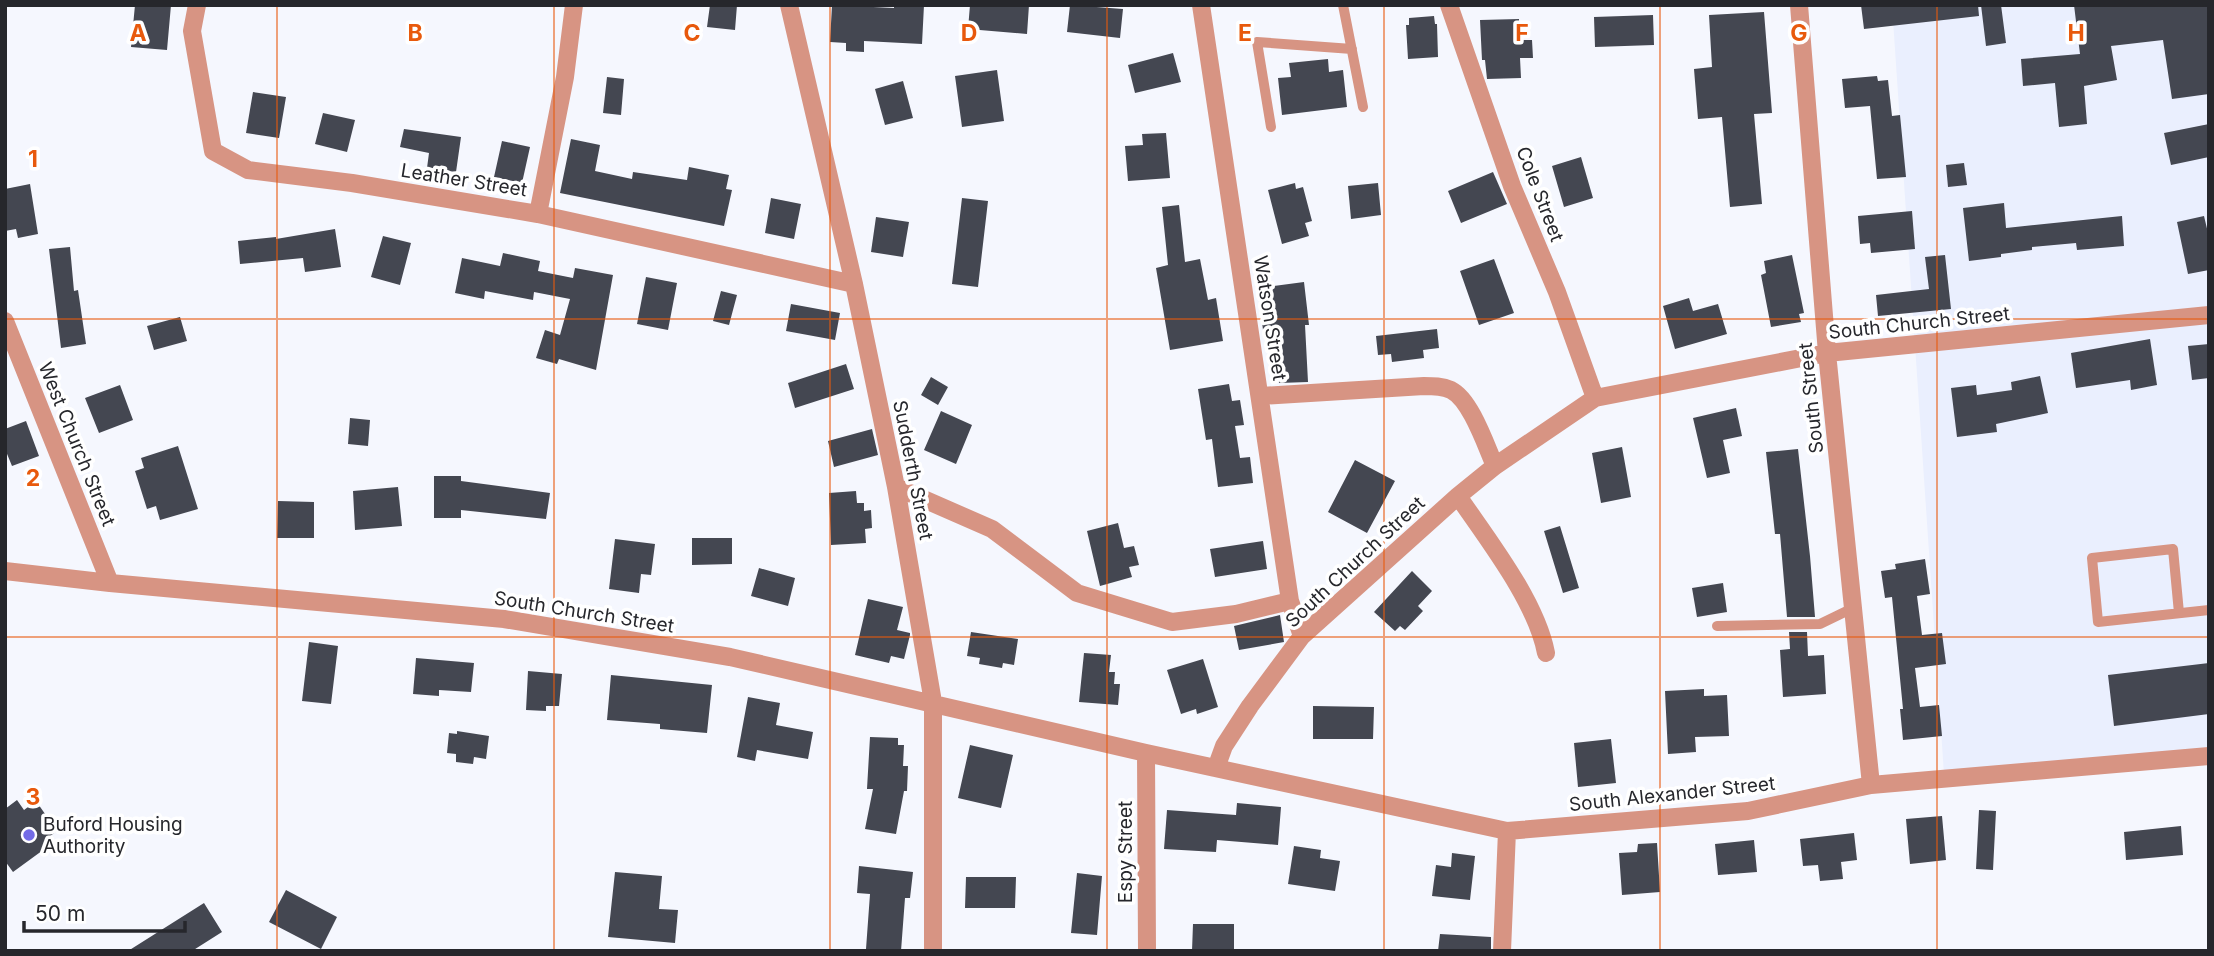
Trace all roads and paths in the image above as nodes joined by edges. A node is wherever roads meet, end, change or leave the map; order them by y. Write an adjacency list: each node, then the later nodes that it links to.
1 (197, 5): 11 (street, Leather Street)
2 (574, 5): 11 (street)
3 (789, 5): 12 (street, Sudderth Street)
4 (1201, 5): 16 (street, Watson Street)
5 (1343, 5): 8 (lane)
6 (1449, 5): 17 (street, Cole Street)
7 (1799, 5): 15 (street, South Street)
8 (1352, 49): 9 (lane); 10 (lane)
9 (1363, 107)
10 (1270, 127)
11 (538, 214): 12 (street, Leather Street)
12 (855, 284): 19 (street, Sudderth Street)
13 (2209, 314): 15 (street, South Church Street)
14 (5, 321): 22 (street, West Church Street)
15 (1827, 353): 17 (street, South Church Street); 24 (street, South Street)
16 (1261, 396): 18 (street); 23 (street, Watson Street)
17 (1595, 398): 18 (street)
18 (1494, 466): 20 (street)
19 (896, 487): 23 (street); 30 (street, Sudderth Street)
20 (1458, 496): 28 (street, South Church Street); 29 (street)
21 (5, 571): 22 (street, South Church Street)
22 (110, 583): 30 (street, South Church Street)
23 (1290, 601): 28 (street, Watson Street)
24 (1853, 608): 27 (lane); 34 (street, South Street)
25 (2209, 610): 26 (lane)
26 (2179, 612): 26 (lane)
27 (1717, 626)
28 (1302, 636): 33 (street, South Church Street)
29 (1546, 653)
30 (933, 702): 31 (street, South Church Street); 36 (street, Sudderth Street)
31 (1146, 753): 33 (street, South Alexander Street); 37 (street, Espy Street)
32 (2209, 756): 34 (street, South Alexander Street)
33 (1216, 768): 35 (street, South Alexander Street)
34 (1871, 785): 35 (street, South Alexander Street)
35 (1507, 831): 38 (street)
36 (933, 951)
37 (1147, 951)
38 (1503, 951)

